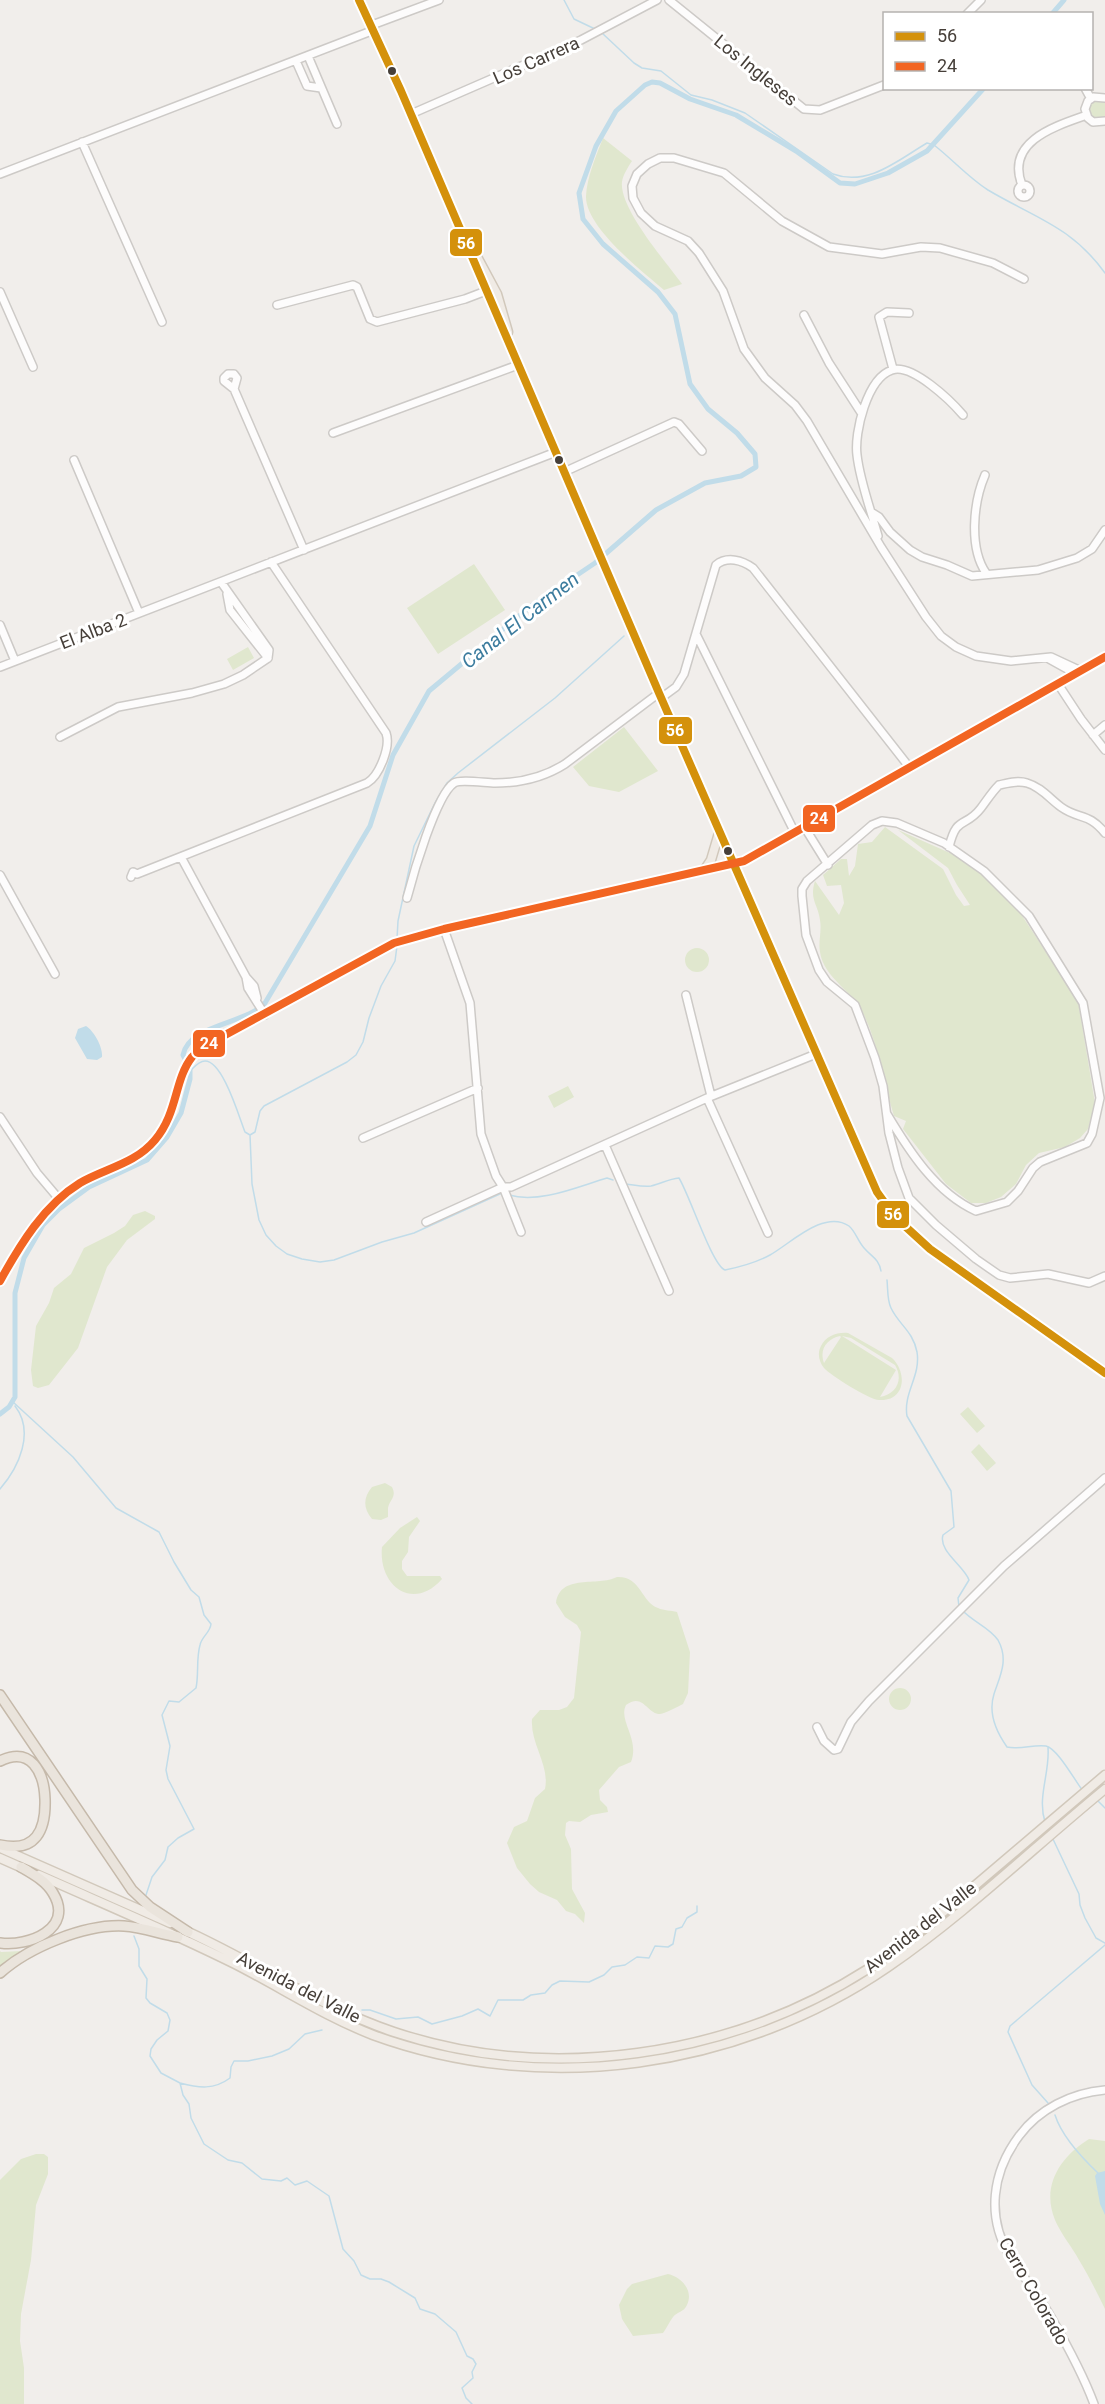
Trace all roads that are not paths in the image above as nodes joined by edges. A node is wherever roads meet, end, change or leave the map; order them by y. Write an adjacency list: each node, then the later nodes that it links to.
1 (359, 0): 7 (main road)
2 (438, 0): 7 (street)
3 (657, 0): 15 (street, Los Carrera)
4 (669, 0): 10 (street, Los Ingleses)
5 (981, 0): 6 (street)
6 (970, 12)
7 (373, 28): 8 (street); 15 (main road)
8 (308, 56): 9 (street); 11 (street)
9 (296, 61): 11 (street); 19 (street)
10 (883, 86)
11 (321, 87): 18 (street)
12 (1086, 90): 14 (street)
13 (1105, 98): 14 (street)
14 (1091, 99): 16 (street)
15 (411, 114): 22 (main road)
16 (1086, 115): 17 (street); 21 (street)
17 (1105, 121)
18 (337, 124)
19 (82, 142): 20 (street); 29 (street)
20 (0, 174)
21 (1022, 185)
22 (462, 232): 24 (main road); 30 (main road)
23 (1024, 279): 45 (street)
24 (486, 291): 26 (street); 30 (main road)
25 (0, 292): 32 (street)
26 (277, 305)
27 (909, 313): 33 (street)
28 (804, 315): 35 (street)
29 (162, 322)
30 (512, 349): 31 (main road)
31 (519, 365): 37 (street); 38 (main road)
32 (33, 367)
33 (893, 369): 35 (street); 36 (street)
34 (234, 389): 46 (street)
35 (862, 414): 43 (street)
36 (963, 415)
37 (333, 433)
38 (556, 452): 41 (main road); 46 (street, El Alba 2)
39 (702, 452): 41 (street)
40 (74, 459): 50 (street)
41 (564, 472): 58 (main road)
42 (985, 476): 48 (street)
43 (871, 512): 45 (street); 48 (street)
44 (1105, 530): 48 (street)
45 (881, 547): 56 (street)
46 (304, 550): 47 (street, El Alba 2)
47 (271, 562): 49 (street, El Alba 2); 69 (street)
48 (986, 573)
49 (221, 582): 50 (street, El Alba 2); 61 (street)
50 (139, 613): 54 (street, El Alba 2)
51 (0, 625): 54 (street)
52 (696, 634): 58 (street); 63 (street); 66 (street)
53 (1105, 657): 56 (street)
54 (15, 661): 55 (street, El Alba 2)
55 (0, 667)
56 (1078, 672): 57 (street)
57 (1058, 684): 60 (street); 63 (street)
58 (660, 696): 65 (main road); 76 (street)
59 (1105, 725): 60 (street)
60 (1093, 735): 62 (street)
61 (60, 737)
62 (1105, 750)
63 (910, 768): 64 (street)
64 (805, 828): 66 (street); 72 (street)
65 (719, 832): 70 (main road); 71 (main road)
66 (795, 833): 71 (street)
67 (1105, 833): 68 (street)
68 (949, 846): 72 (street); 84 (street)
69 (181, 857): 74 (street); 80 (street)
70 (714, 863): 71 (street); 73 (main road)
71 (734, 863): 81 (main road)
72 (828, 865): 84 (street)
73 (705, 869): 77 (street)
74 (137, 874)
75 (0, 875): 78 (street)
76 (407, 898)
77 (444, 929): 80 (street); 82 (street)
78 (55, 974)
79 (686, 995): 83 (street)
80 (261, 1007): 89 (street)
81 (816, 1054): 83 (street); 96 (main road)
82 (478, 1088): 86 (street); 88 (street)
83 (709, 1097): 87 (street); 92 (street)
84 (887, 1114): 93 (street)
85 (0, 1118): 89 (street)
86 (363, 1138)
87 (605, 1144): 88 (street); 95 (street)
88 (503, 1187): 90 (street); 91 (street)
89 (59, 1199): 94 (street)
90 (426, 1222)
91 (522, 1232)
92 (768, 1233)
93 (1105, 1276)
94 (0, 1281)
95 (669, 1291)
96 (1105, 1373)
97 (1105, 1478): 99 (street)
98 (0, 1695): 106 (highway)
99 (817, 1727)
100 (0, 1761): 103 (highway)
101 (1105, 1775): 106 (main road, Avenida del Valle)
102 (1105, 1789): 107 (main road, Avenida del Valle)
103 (0, 1847): 106 (main road, Avenida del Valle)
104 (0, 1858): 105 (main road, Avenida del Valle)
105 (21, 1867): 107 (main road, Avenida del Valle); 108 (highway)
106 (188, 1932)
107 (178, 1937): 109 (highway)
108 (0, 1943)
109 (0, 1972)
110 (1105, 2090): 111 (street, Cerro Colorado)
111 (1094, 2404)

